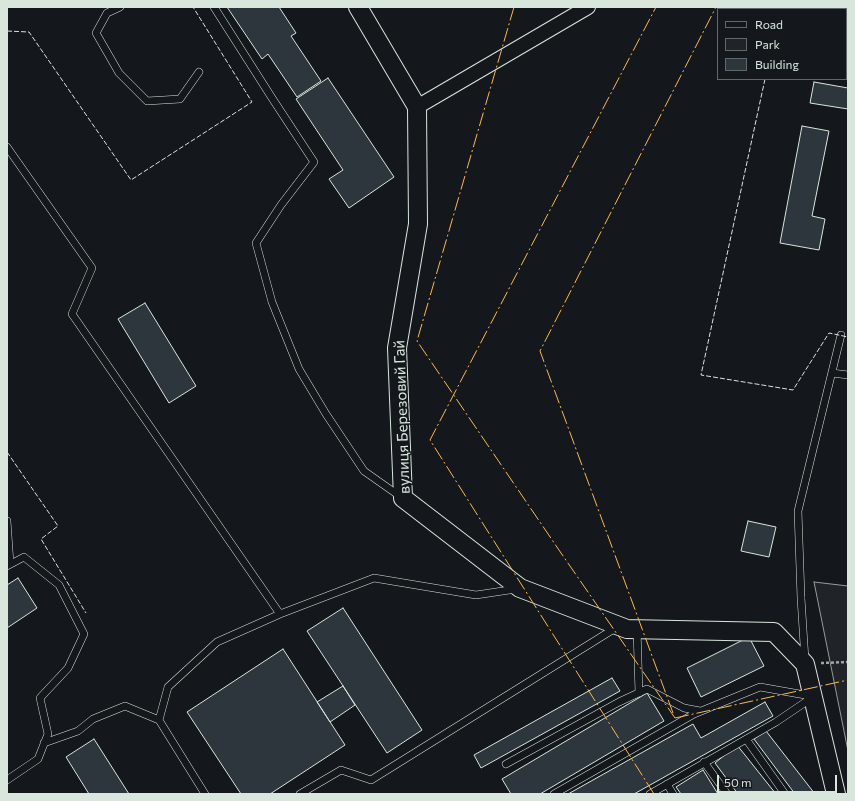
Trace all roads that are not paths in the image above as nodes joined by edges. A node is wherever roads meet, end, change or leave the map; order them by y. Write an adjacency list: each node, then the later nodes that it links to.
1 (120, 7): 5 (lane)
2 (214, 7): 11 (lane)
3 (358, 7): 6 (street)
4 (588, 7): 6 (street)
5 (200, 72)
6 (417, 107): 11 (street, вулиця Березовий Гай)
7 (7, 147): 15 (lane)
8 (841, 335): 9 (lane)
9 (832, 373): 10 (lane); 18 (lane)
10 (848, 375)
11 (403, 498): 14 (street, вулиця Березовий Гай)
12 (7, 521): 13 (lane)
13 (8, 565): 24 (lane)
14 (520, 588): 15 (lane); 16 (street, вулиця Березовий Гай)
15 (280, 614): 22 (lane)
16 (619, 626): 17 (street, вулиця Березовий Гай); 30 (lane)
17 (637, 629): 18 (street, вулиця Березовий Гай); 19 (lane)
18 (805, 664): 20 (street)
19 (639, 693): 21 (lane); 26 (lane)
20 (813, 697): 21 (lane); 23 (lane); 36 (street)
21 (701, 711): 31 (lane)
22 (159, 720): 24 (lane); 29 (lane)
23 (746, 739): 25 (lane); 35 (lane)
24 (44, 743): 27 (lane)
25 (704, 762): 28 (lane); 34 (lane)
26 (506, 764)
27 (7, 780)
28 (667, 784): 32 (lane); 33 (lane)
29 (205, 794)
30 (300, 794)
31 (554, 794)
32 (650, 794)
33 (673, 794)
34 (727, 794)
35 (785, 794)
36 (836, 794)

